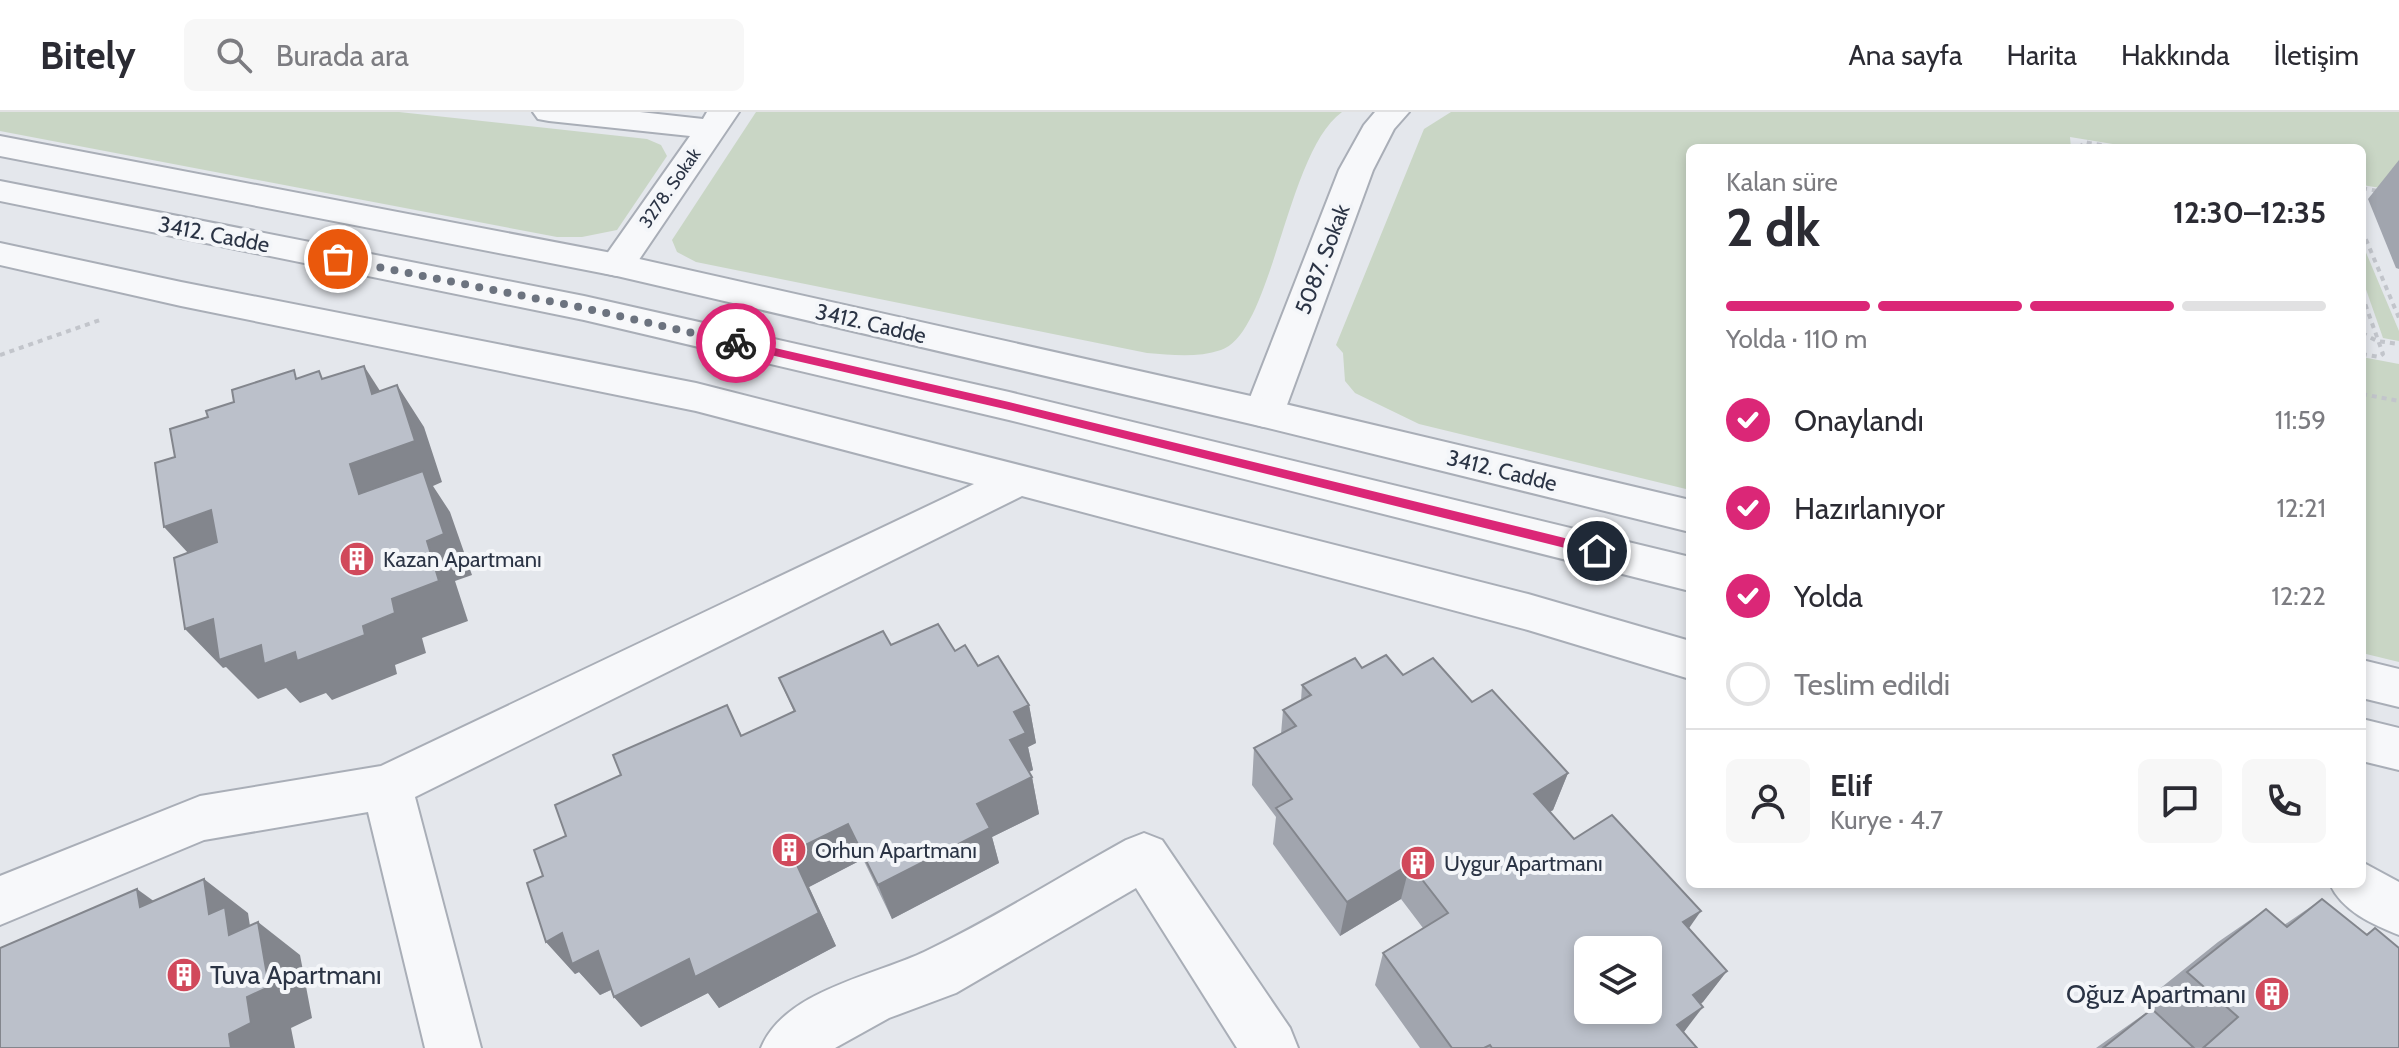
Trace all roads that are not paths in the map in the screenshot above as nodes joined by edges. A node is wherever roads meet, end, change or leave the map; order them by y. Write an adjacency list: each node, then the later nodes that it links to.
1 (549, 112): 3 (street)
2 (1393, 112): 9 (street, 5087. Sokak)
3 (717, 120): 7 (street, 3278. Sokak)
4 (0, 146): 7 (street, 3412. Cadde)
5 (0, 191): 8 (street, 3412. Cadde)
6 (0, 254): 10 (street)
7 (617, 265): 8 (street, 3278. Sokak); 9 (street, 3412. Cadde)
8 (584, 308): 12 (street, 3412. Cadde)
9 (1264, 413): 11 (street, 3412. Cadde)
10 (1019, 480): 13 (street); 18 (street)
11 (1686, 515)
12 (1686, 573)
13 (1686, 659)
14 (2366, 680): 15 (street)
15 (2399, 688)
16 (2366, 741): 17 (street)
17 (2399, 749)
18 (387, 787): 20 (street); 22 (street)
19 (2363, 888): 21 (street)
20 (0, 901)
21 (2399, 910)
22 (453, 1048)
23 (789, 1048): 24 (street)
24 (1270, 1048)

